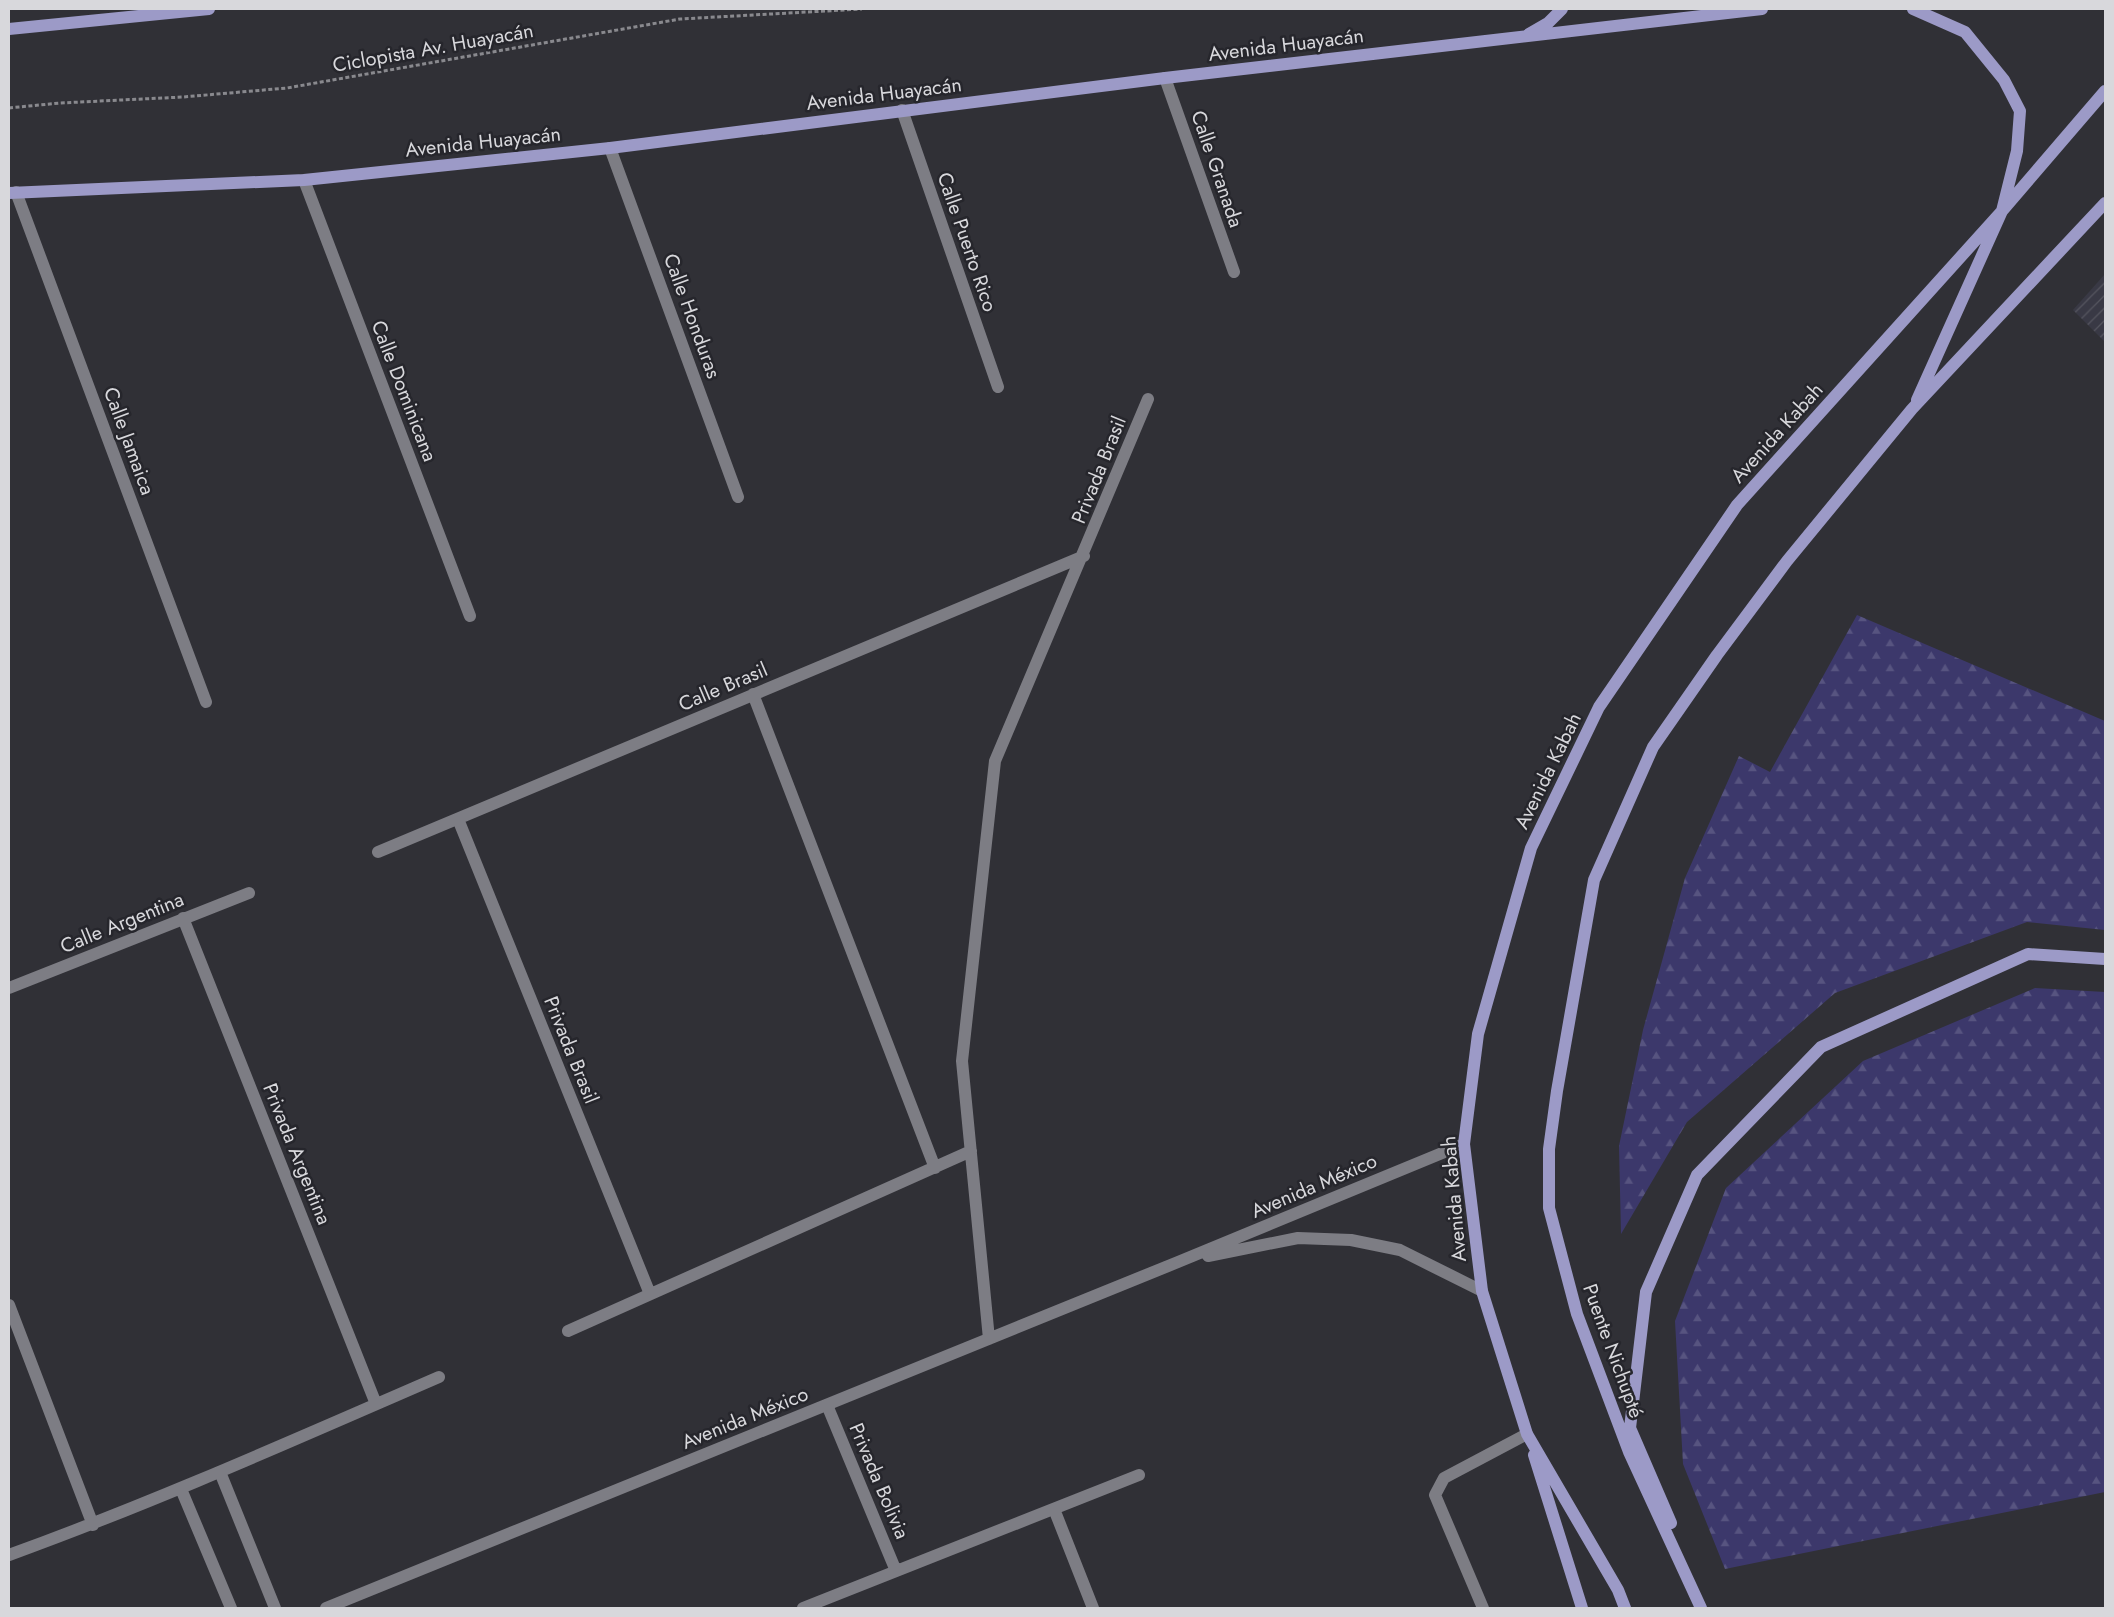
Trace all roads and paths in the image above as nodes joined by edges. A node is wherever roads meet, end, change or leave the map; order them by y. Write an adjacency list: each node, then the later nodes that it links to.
1 (209, 9): 6 (main road)
2 (862, 9): 10 (path, Ciclopista Av. Huayacán)
3 (1562, 9): 7 (main road)
4 (1762, 9): 7 (main road, Avenida Huayacán)
5 (1914, 9): 16 (main road)
6 (9, 29)
7 (1524, 36): 8 (main road, Avenida Huayacán)
8 (1165, 78): 11 (main road, Avenida Huayacán); 17 (street, Calle Granada)
9 (2105, 91): 16 (main road, Avenida Kabah)
10 (9, 108)
11 (902, 110): 12 (main road, Avenida Huayacán); 18 (street, Calle Puerto Rico)
12 (610, 148): 13 (main road, Avenida Huayacán); 21 (street, Calle Honduras)
13 (304, 180): 14 (main road, Avenida Huayacán); 23 (street, Calle Dominicana)
14 (13, 193): 25 (street, Calle Jamaica)
15 (2105, 203): 20 (main road)
16 (2002, 211): 20 (main road); 32 (main road, Avenida Kabah)
17 (1234, 272)
18 (998, 386)
19 (1148, 399): 22 (street, Privada Brasil)
20 (1912, 409): 60 (main road, Puente Nichupté)
21 (738, 497)
22 (1084, 556): 24 (street, Calle Brasil); 33 (street, Privada Brasil)
23 (470, 616)
24 (753, 694): 26 (street, Calle Brasil); 34 (street)
25 (206, 702)
26 (458, 819): 27 (street, Calle Brasil); 37 (street, Privada Brasil)
27 (378, 852)
28 (249, 893): 29 (street, Calle Argentina)
29 (184, 918): 31 (street, Calle Argentina); 42 (street, Privada Argentina)
30 (2105, 959): 61 (main road)
31 (9, 988)
32 (1464, 1144): 35 (street, Avenida México); 36 (main road, Avenida Kabah)
33 (971, 1151): 34 (street); 40 (street, Privada Brasil)
34 (935, 1168): 37 (street)
35 (1178, 1262): 36 (street, Avenida México); 40 (street, Avenida México)
36 (1482, 1291): 44 (main road, Avenida Kabah)
37 (650, 1294): 39 (street)
38 (9, 1305): 49 (street)
39 (568, 1330)
40 (989, 1339): 43 (street, Avenida México)
41 (439, 1377): 42 (street)
42 (376, 1404): 45 (street)
43 (826, 1405): 51 (street, Privada Bolivia); 54 (street, Avenida México)
44 (1527, 1434): 57 (street); 58 (main road); 59 (main road, Avenida Kabah)
45 (220, 1472): 47 (street); 53 (street)
46 (1139, 1475): 48 (street, Privada Bolivia)
47 (181, 1488): 49 (street); 52 (street)
48 (1054, 1509): 51 (street, Privada Bolivia); 56 (street)
49 (93, 1525): 50 (street)
50 (9, 1555)
51 (896, 1571): 55 (street, Privada Bolivia)
52 (232, 1608)
53 (275, 1608)
54 (326, 1608)
55 (803, 1608)
56 (1093, 1608)
57 (1483, 1608)
58 (1582, 1608)
59 (1625, 1608)
60 (1701, 1608)
61 (1708, 1608)

